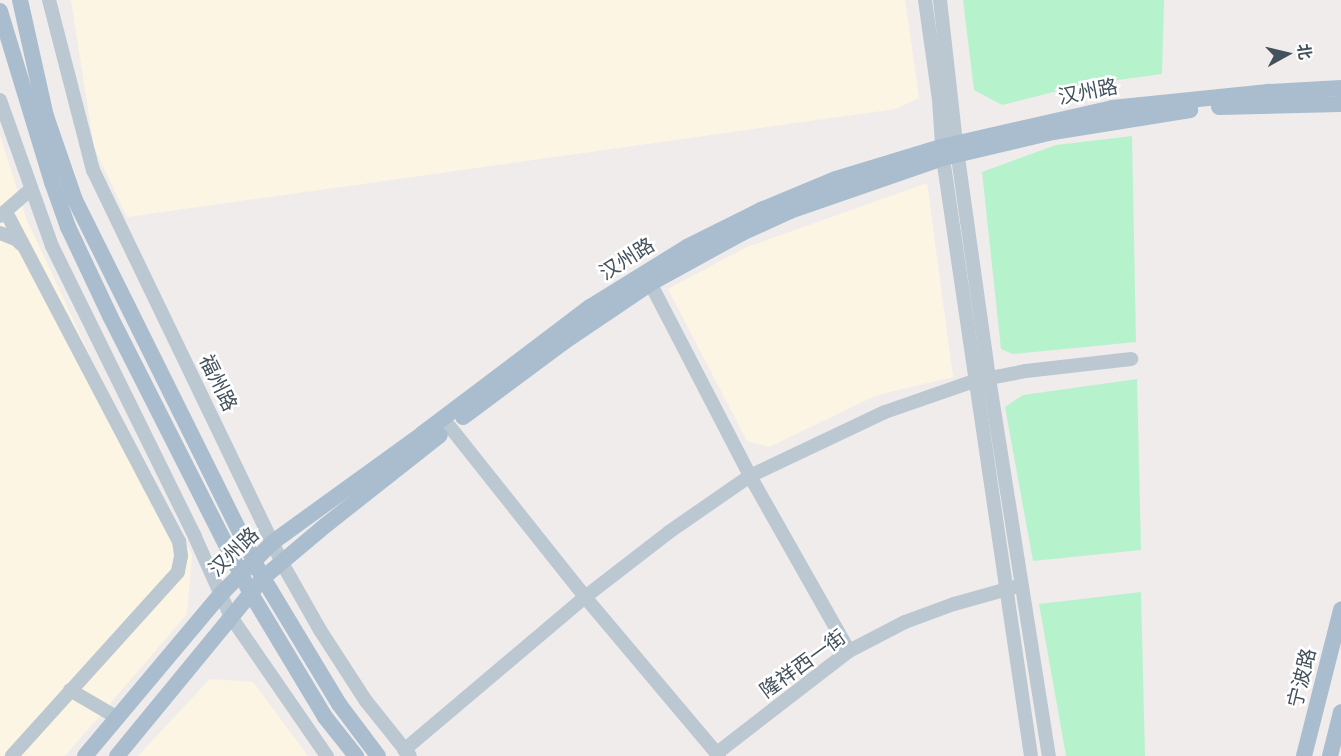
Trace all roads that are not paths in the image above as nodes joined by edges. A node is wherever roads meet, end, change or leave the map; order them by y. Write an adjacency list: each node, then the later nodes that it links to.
1 (20, 0): 21 (main road)
2 (49, 0): 20 (street, 福州路)
3 (925, 0): 9 (street)
4 (940, 0): 9 (street)
5 (0, 11): 23 (main road)
6 (1341, 88): 9 (main road, 汉州路)
7 (0, 100): 10 (street)
8 (1341, 104): 9 (main road, 汉州路)
9 (950, 151): 14 (main road, 汉州路); 16 (street); 17 (street)
10 (30, 190): 11 (street); 28 (street)
11 (3, 214): 13 (street)
12 (0, 233): 13 (street)
13 (24, 248): 33 (street)
14 (647, 277): 18 (main road, 汉州路); 19 (street); 20 (main road, 汉州路)
15 (1131, 359): 16 (street)
16 (990, 378): 17 (street); 25 (street)
17 (974, 381): 19 (street); 26 (street)
18 (450, 427): 22 (main road, 汉州路); 29 (street)
19 (750, 476): 29 (street); 32 (street)
20 (273, 542): 21 (main road, 汉州路); 22 (street, 福州路)
21 (254, 559): 23 (main road, 汉州路); 24 (main road)
22 (282, 563): 24 (main road, 汉州路); 36 (street, 福州路)
23 (240, 572): 27 (main road); 28 (main road, 汉州路)
24 (263, 578): 27 (main road, 汉州路); 43 (main road)
25 (1023, 586): 26 (street, 隆祥西一街); 45 (street)
26 (1007, 588): 32 (street, 隆祥西一街); 44 (street)
27 (250, 592): 31 (main road, 汉州路); 42 (main road)
28 (220, 594): 31 (street); 35 (main road, 汉州路)
29 (585, 597): 36 (street); 37 (street)
30 (1341, 610): 46 (main road, 宁波路)
31 (231, 617): 40 (main road, 汉州路); 41 (street)
32 (849, 651): 37 (street, 隆祥西一街)
33 (70, 690): 35 (street); 38 (street)
34 (1341, 712): 47 (main road)
35 (116, 717): 39 (main road, 汉州路)
36 (407, 753)
37 (718, 755)
38 (12, 756)
39 (85, 756)
40 (117, 756)
41 (327, 756)
42 (356, 756)
43 (378, 756)
44 (1031, 756)
45 (1049, 756)
46 (1304, 756)
47 (1330, 756)

